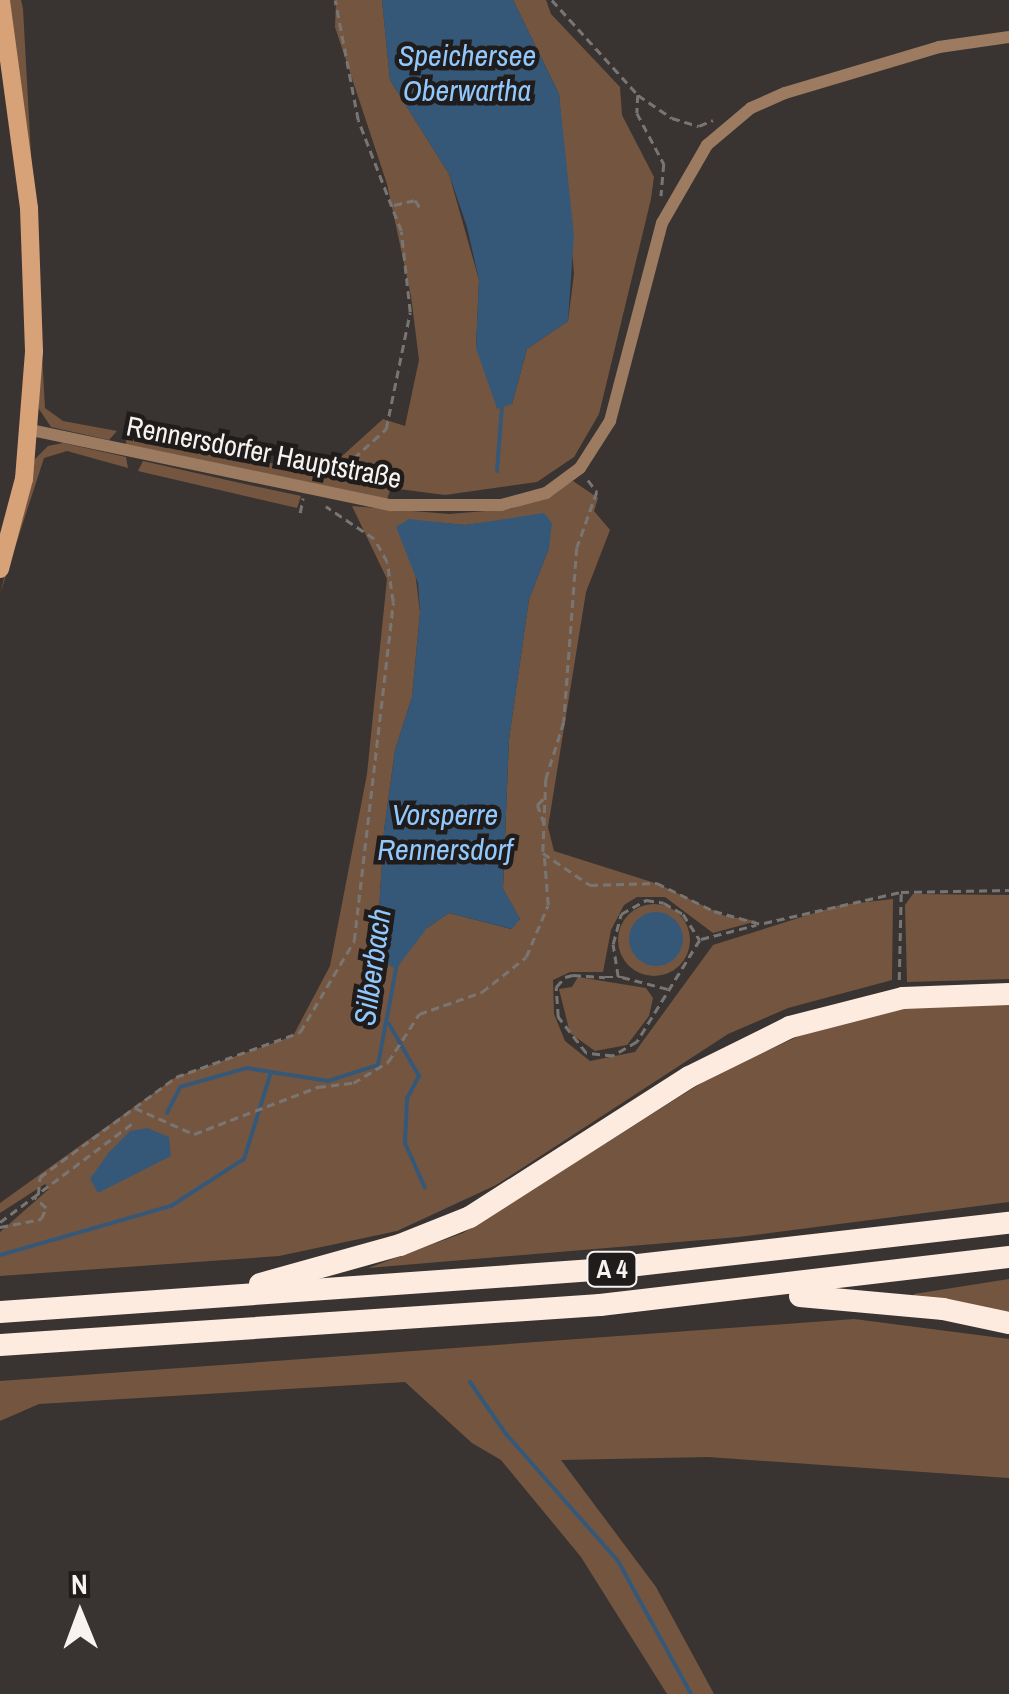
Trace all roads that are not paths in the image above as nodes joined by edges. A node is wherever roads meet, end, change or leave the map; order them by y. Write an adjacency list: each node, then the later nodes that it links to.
1 (1, 0): 3 (street)
2 (1009, 37): 3 (street, Rennersdorfer Hauptstraße)
3 (31, 430): 4 (street)
4 (0, 568)
5 (1009, 994): 9 (highway)
6 (1009, 1223): 9 (highway, A 4)
7 (1009, 1257): 8 (highway, A 4)
8 (747, 1291): 11 (highway); 12 (highway, A 4)
9 (214, 1297): 10 (highway, A 4)
10 (0, 1312)
11 (1009, 1323)
12 (0, 1345)

